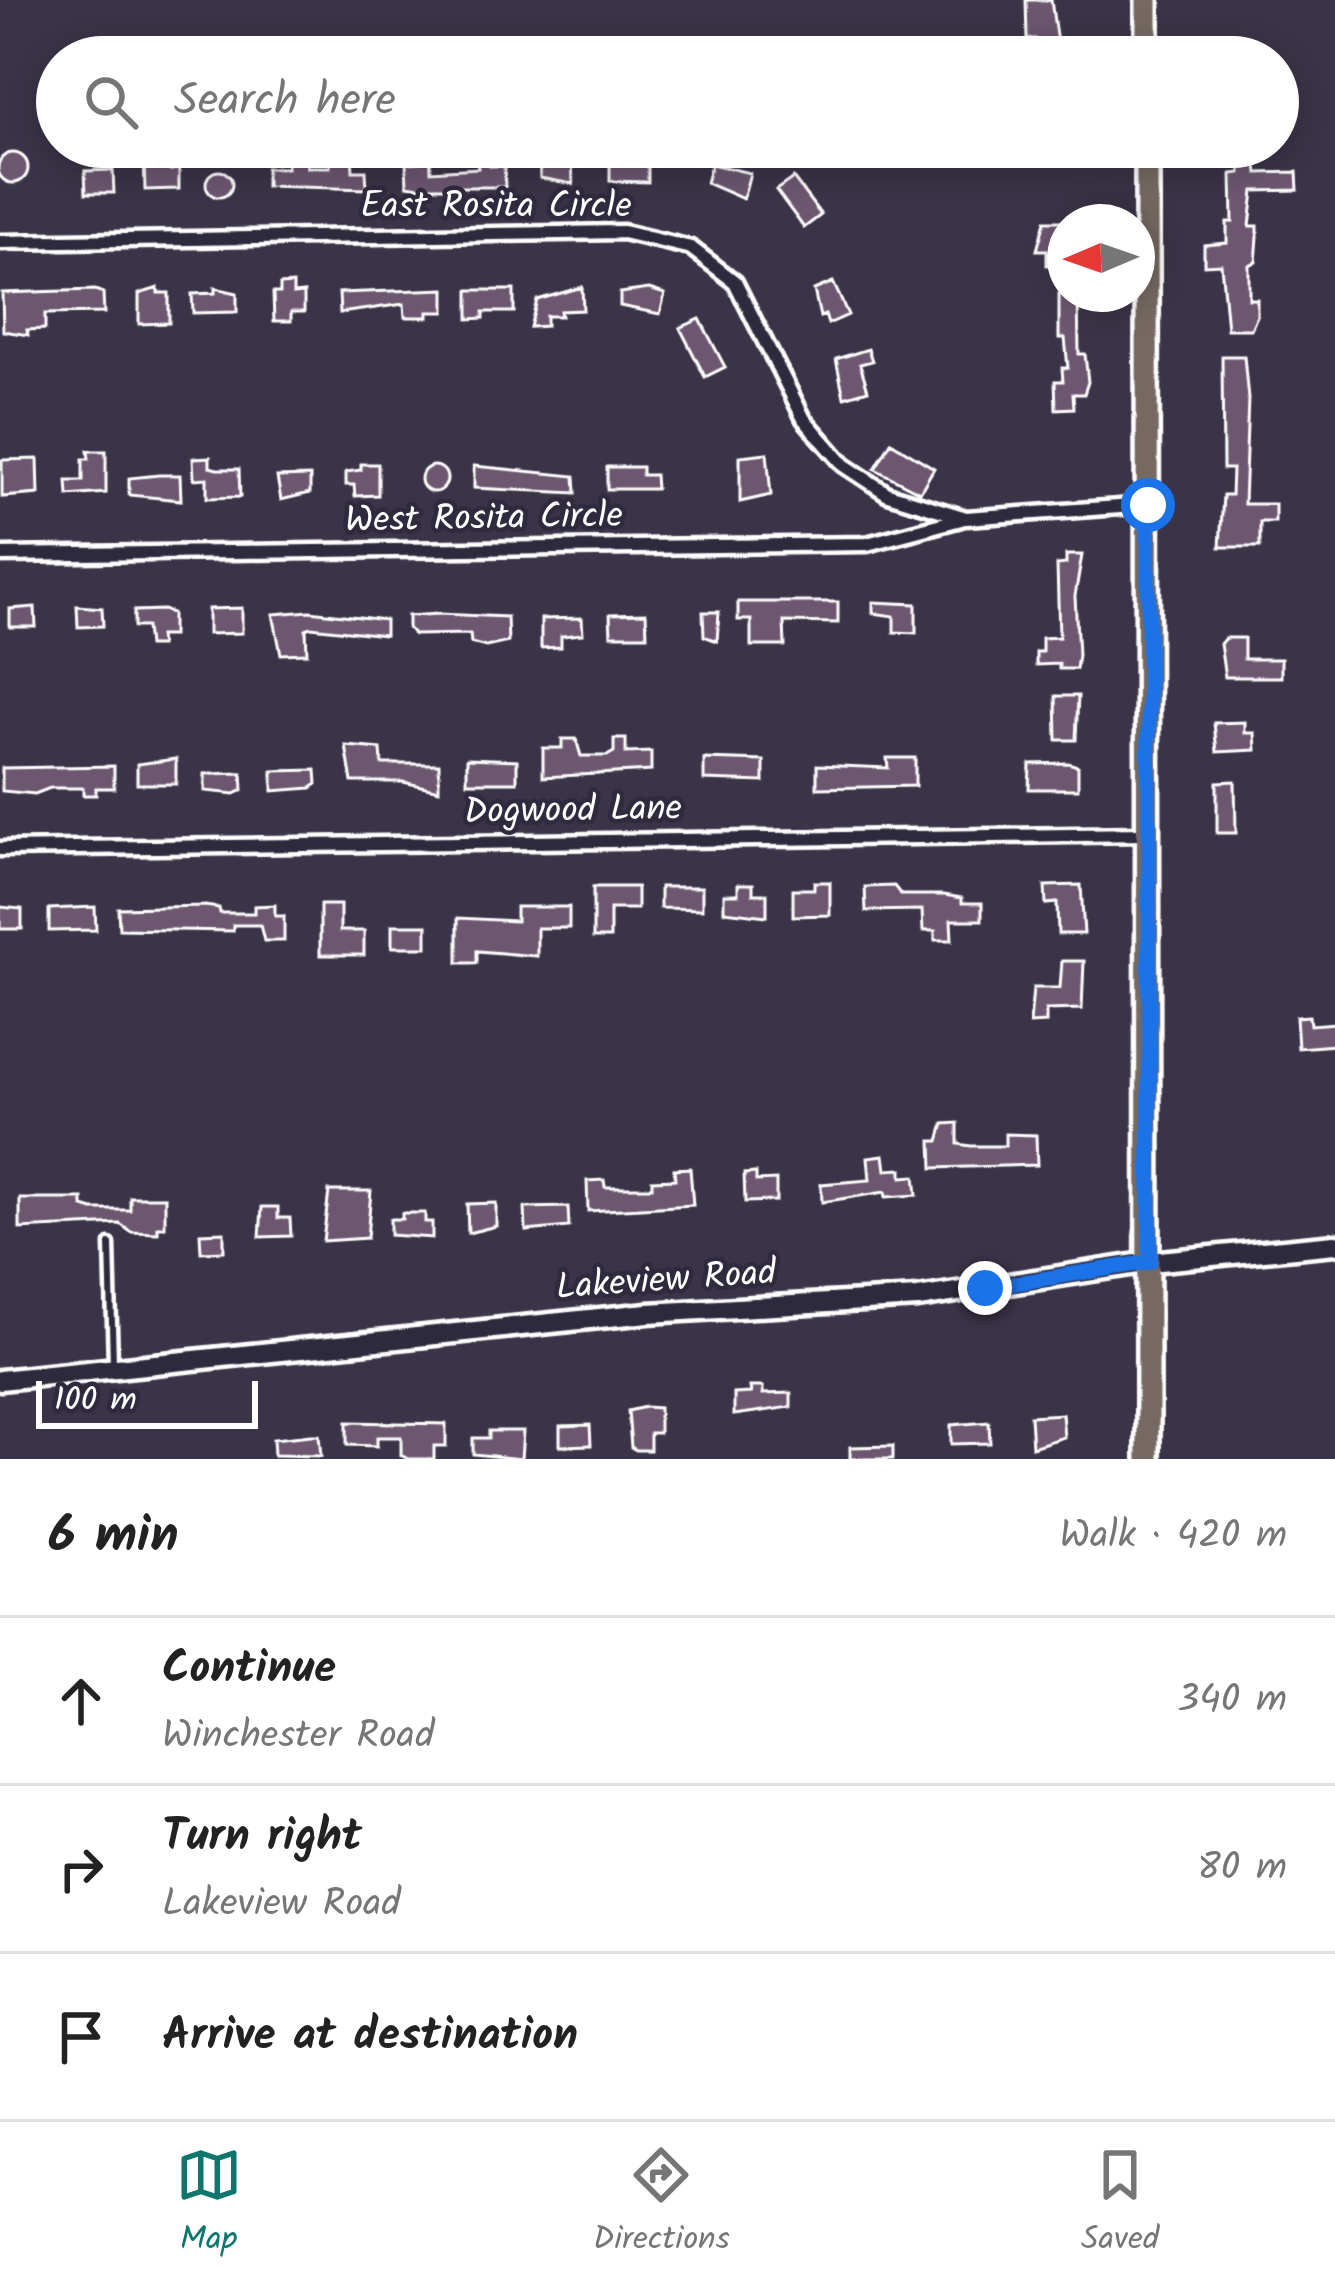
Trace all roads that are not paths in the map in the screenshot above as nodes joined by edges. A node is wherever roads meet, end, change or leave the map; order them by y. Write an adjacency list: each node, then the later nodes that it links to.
1 (1147, 0): 2 (main road)
2 (1147, 36)
3 (1147, 168): 5 (main road)
4 (0, 242): 6 (street, East Rosita Circle)
5 (1148, 505): 6 (street, East Rosita Circle); 8 (main road)
6 (966, 518): 7 (street, West Rosita Circle)
7 (0, 555)
8 (1147, 834): 9 (street, Dogwood Lane); 12 (main road)
9 (0, 849)
10 (110, 1244): 13 (lane)
11 (1335, 1244): 12 (street, Lakeview Road)
12 (1150, 1262): 13 (street, Lakeview Road); 15 (main road)
13 (114, 1367): 14 (street, Lakeview Road)
14 (0, 1380)
15 (1148, 1459)

